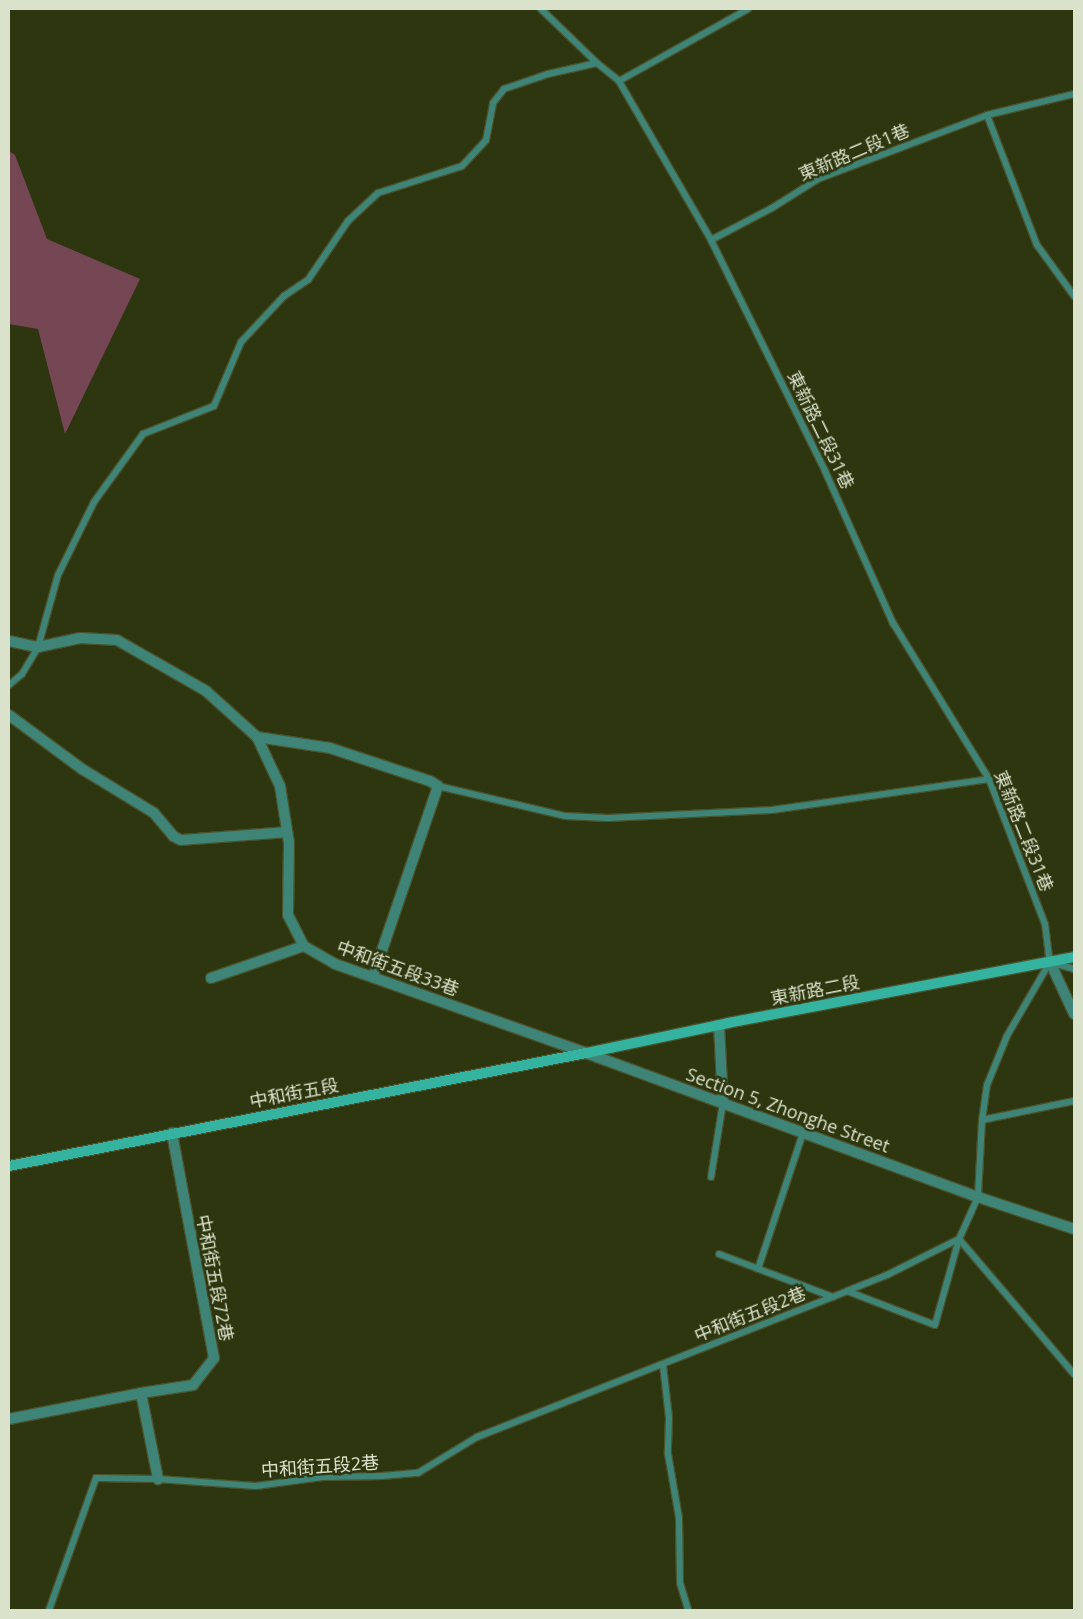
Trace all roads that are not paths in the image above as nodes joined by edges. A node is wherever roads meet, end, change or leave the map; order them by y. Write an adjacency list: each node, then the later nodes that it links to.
1 (541, 9): 3 (lane, 東新路二段31巷)
2 (748, 9): 4 (lane)
3 (597, 63): 4 (lane, 東新路二段31巷); 10 (lane)
4 (619, 82): 7 (lane, 東新路二段31巷)
5 (1074, 94): 6 (lane, 東新路二段1巷)
6 (987, 115): 7 (lane, 東新路二段1巷); 8 (lane)
7 (712, 240): 14 (lane, 東新路二段31巷)
8 (1074, 296)
9 (9, 641): 10 (street)
10 (38, 647): 11 (lane); 13 (street)
11 (9, 685)
12 (9, 715): 16 (street)
13 (257, 737): 15 (street); 16 (street)
14 (989, 779): 15 (lane); 19 (lane, 東新路二段31巷)
15 (438, 786): 21 (street)
16 (287, 832): 17 (street)
17 (304, 946): 21 (street, 中和街五段33巷); 22 (street)
18 (1074, 957): 19 (main road, 東新路二段)
19 (1050, 962): 20 (lane); 23 (street); 24 (main road, 東新路二段); 28 (lane)
20 (1074, 969)
21 (373, 977): 25 (street, 中和街五段33巷)
22 (211, 978)
23 (1074, 1014)
24 (719, 1025): 25 (main road, 東新路二段); 27 (street)
25 (586, 1053): 27 (street, Section 5, Zhonghe Street); 29 (main road, 中和街五段)
26 (1074, 1101): 28 (lane)
27 (723, 1103): 30 (street, Section 5, Zhonghe Street); 32 (lane)
28 (982, 1120): 33 (lane)
29 (172, 1133): 31 (main road, 中和街五段); 42 (street, 中和街五段72巷)
30 (803, 1133): 33 (street, Section 5, Zhonghe Street); 37 (lane)
31 (9, 1166)
32 (711, 1177)
33 (978, 1197): 34 (street, Section 5, Zhonghe Street); 35 (lane)
34 (1074, 1229)
35 (958, 1239): 38 (lane, 中和街五段2巷); 38 (lane); 41 (lane)
36 (719, 1254): 37 (lane)
37 (758, 1269): 39 (lane)
38 (847, 1291): 39 (lane, 中和街五段2巷)
39 (833, 1297): 40 (lane, 中和街五段2巷)
40 (663, 1365): 44 (lane, 中和街五段2巷); 46 (lane)
41 (1074, 1374)
42 (141, 1393): 43 (street, 中和街五段72巷); 44 (street)
43 (9, 1419)
44 (158, 1479): 45 (lane, 中和街五段2巷)
45 (49, 1610)
46 (688, 1610)

